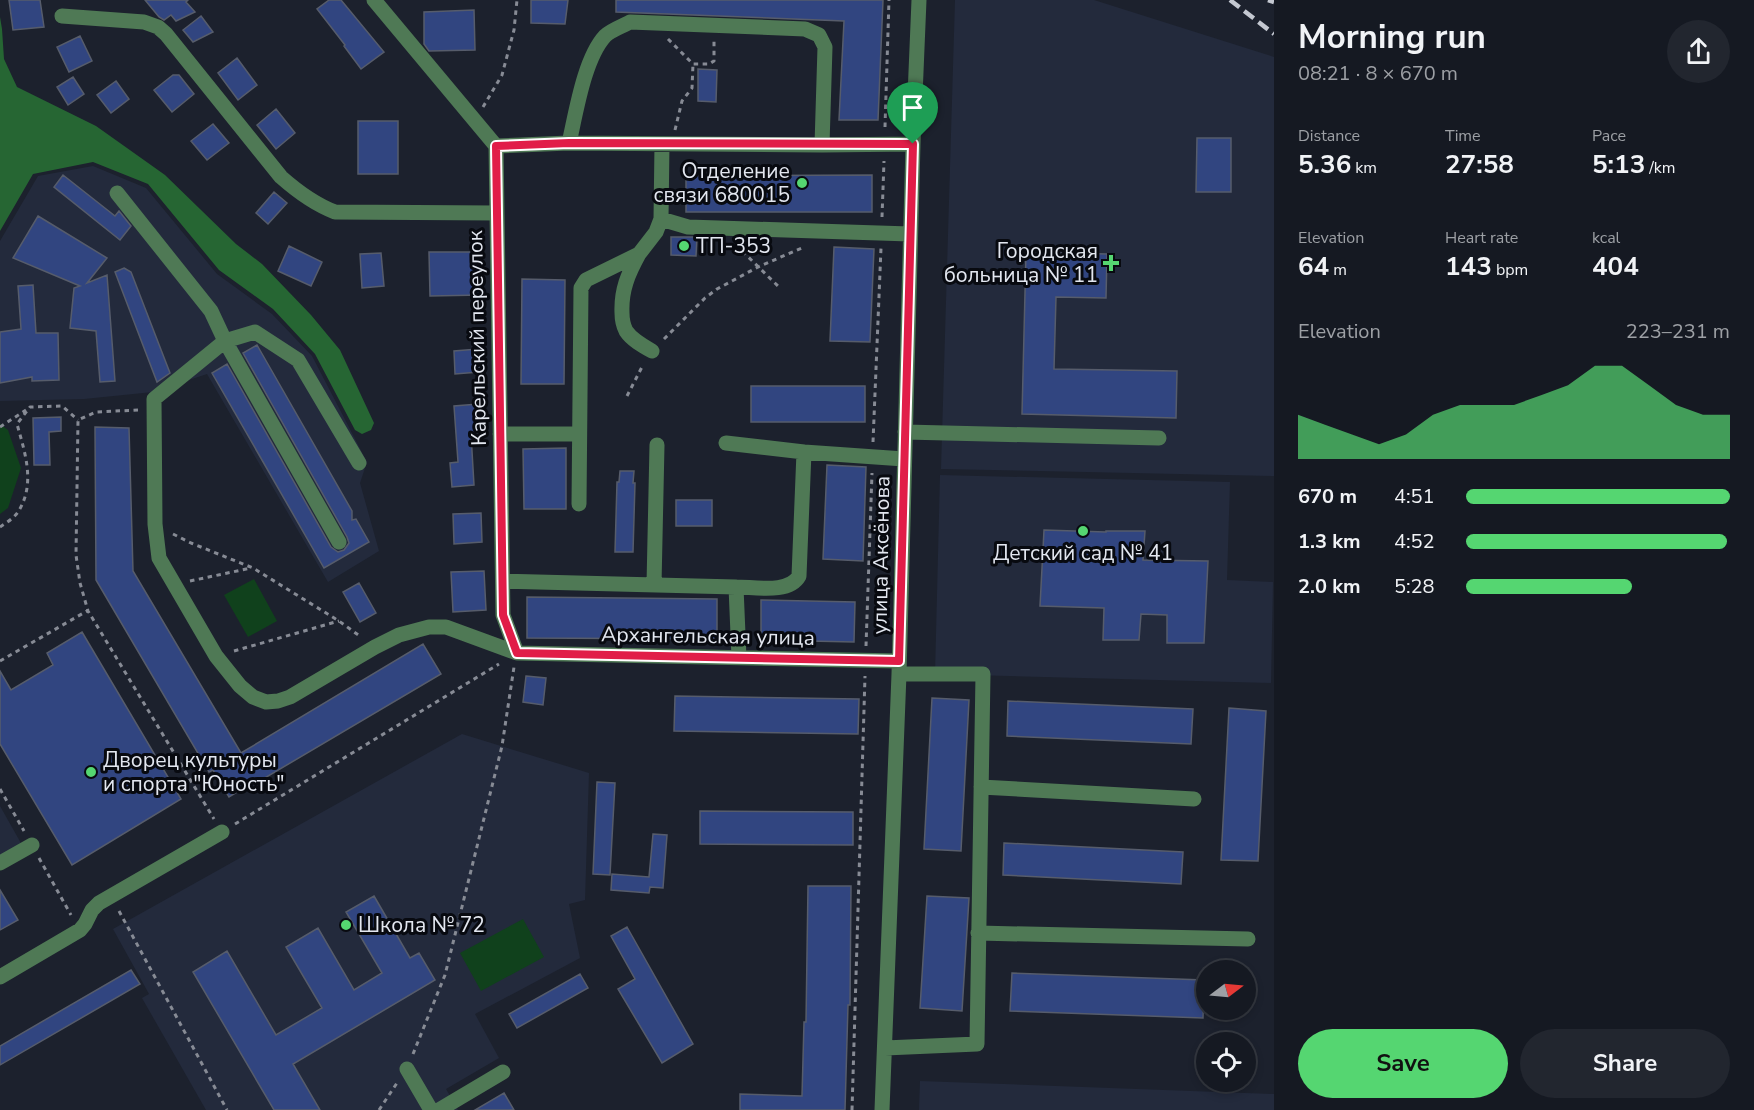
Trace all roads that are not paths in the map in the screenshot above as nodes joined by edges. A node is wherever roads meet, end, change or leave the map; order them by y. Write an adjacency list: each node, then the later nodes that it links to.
1 (374, 0): 8 (street)
2 (919, 0): 6 (street, улица Аксёнова)
3 (62, 16): 10 (street, Карельский переулок)
4 (569, 143): 5 (street); 7 (street); 8 (street)
5 (668, 144): 7 (street); 11 (street)
6 (913, 144): 7 (street); 12 (street, улица Аксёнова)
7 (822, 145)
8 (496, 146): 10 (street)
9 (117, 193): 14 (street)
10 (496, 213): 17 (street, Карельский переулок)
11 (661, 219): 12 (street); 13 (street)
12 (910, 234): 16 (street, улица Аксёнова)
13 (639, 254): 15 (street); 18 (street)
14 (225, 341): 24 (street); 26 (street); 30 (street, Архангельская улица)
15 (652, 351)
16 (905, 432): 19 (street); 23 (street, улица Аксёнова)
17 (500, 434): 18 (street); 27 (street, Карельский переулок)
18 (579, 434): 25 (street)
19 (1159, 438)
20 (726, 443): 22 (street)
21 (657, 445): 28 (street)
22 (804, 452): 23 (street); 29 (street)
23 (904, 459): 32 (street, улица Аксёнова)
24 (359, 463)
25 (579, 504)
26 (339, 542)
27 (503, 581): 28 (street); 30 (street, Карельский переулок)
28 (654, 585): 29 (street)
29 (736, 587): 31 (street)
30 (517, 653): 31 (street, Архангельская улица)
31 (739, 658): 32 (street, Архангельская улица)
32 (899, 668): 33 (street, Архангельская улица); 41 (street, улица Аксёнова)
33 (981, 787): 34 (street); 38 (street)
34 (1194, 799)
35 (222, 832): 40 (street)
36 (32, 845): 37 (street)
37 (0, 863)
38 (978, 933): 39 (street); 41 (street)
39 (1248, 939)
40 (0, 977)
41 (885, 1048): 46 (street, улица Аксёнова)
42 (407, 1069): 44 (street)
43 (503, 1072): 45 (street)
44 (431, 1110)
45 (439, 1110)
46 (882, 1110)

